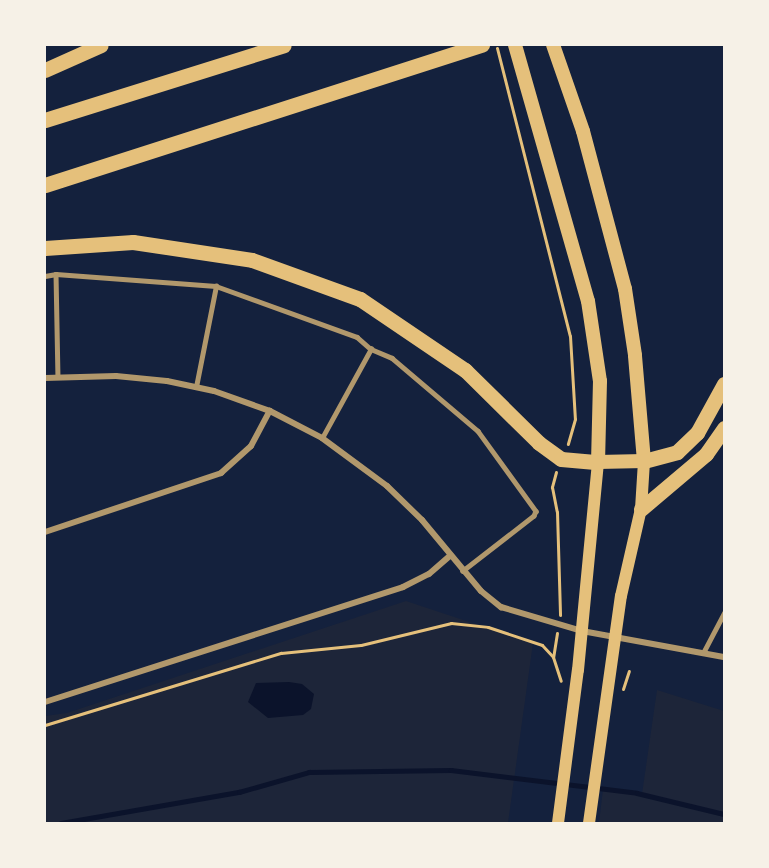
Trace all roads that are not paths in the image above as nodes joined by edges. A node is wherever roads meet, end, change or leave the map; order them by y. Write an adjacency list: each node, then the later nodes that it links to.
1 (101, 45): 6 (highway)
2 (284, 45): 7 (highway)
3 (482, 45): 8 (highway)
4 (515, 45): 22 (highway)
5 (554, 48): 21 (highway)
6 (45, 70)
7 (45, 120)
8 (45, 184)
9 (45, 248): 22 (highway)
10 (56, 274): 11 (lane); 12 (lane); 14 (lane)
11 (45, 276)
12 (216, 286): 13 (lane); 17 (lane)
13 (371, 349): 20 (lane); 26 (lane)
14 (58, 376): 15 (street); 17 (street)
15 (45, 378)
16 (724, 384): 21 (highway)
17 (196, 387): 18 (street)
18 (270, 411): 20 (street); 24 (street)
19 (724, 428): 23 (highway)
20 (322, 438): 25 (street)
21 (644, 460): 22 (highway); 23 (main road)
22 (598, 462): 28 (main road)
23 (641, 509): 29 (main road)
24 (45, 532)
25 (450, 556): 26 (street); 32 (street)
26 (463, 571): 28 (street)
27 (724, 613): 30 (lane)
28 (582, 631): 29 (street); 33 (main road)
29 (615, 637): 30 (street); 34 (main road)
30 (702, 653): 31 (street)
31 (724, 657)
32 (45, 702)
33 (558, 823)
34 (589, 823)

